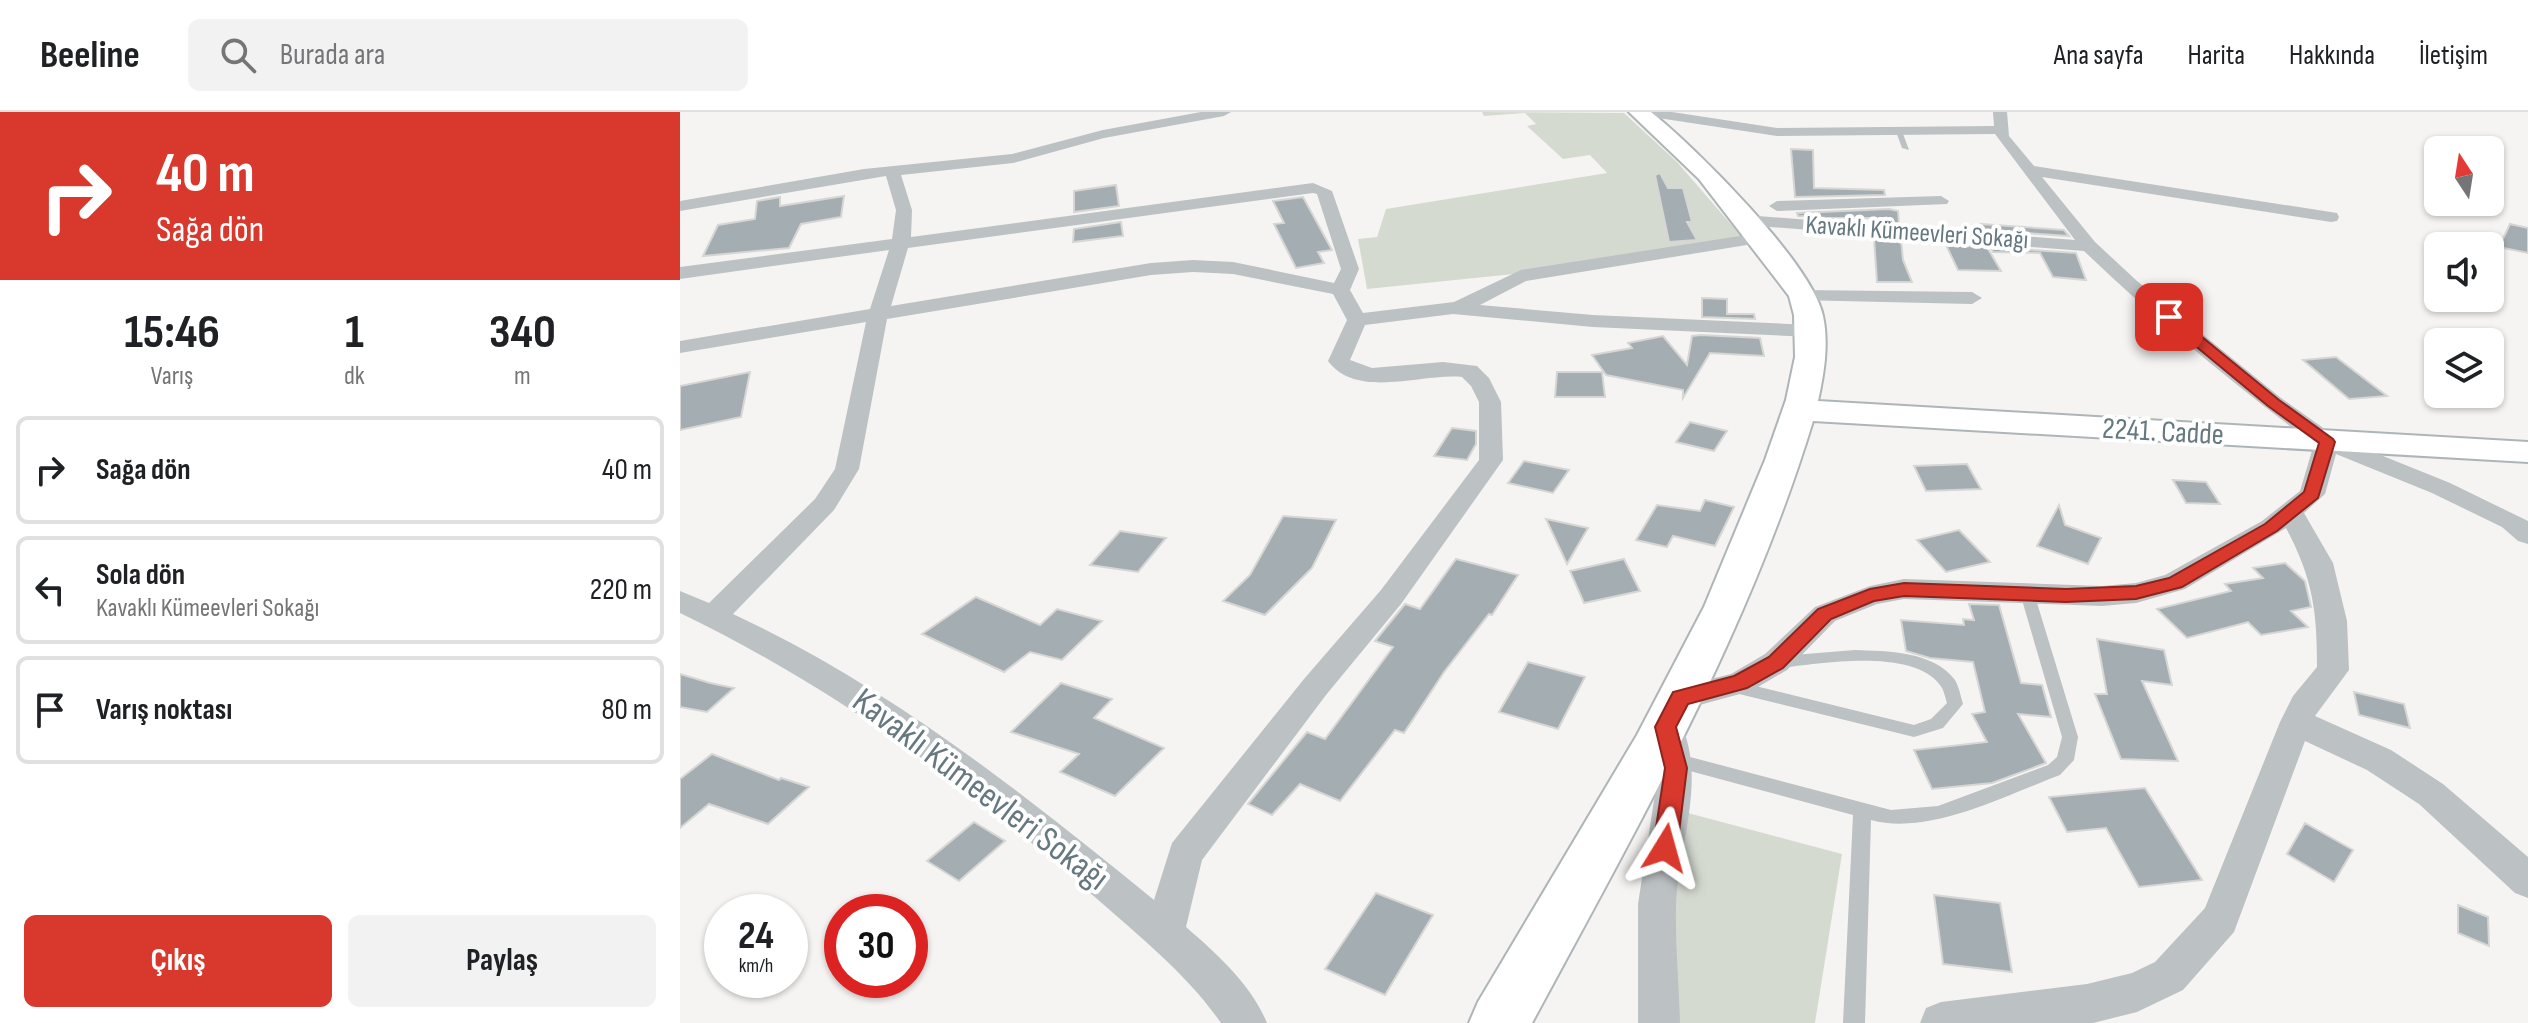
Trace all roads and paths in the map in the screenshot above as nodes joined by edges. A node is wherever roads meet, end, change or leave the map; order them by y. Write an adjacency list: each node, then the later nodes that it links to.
1 (1224, 112): 7 (street)
2 (1639, 112): 12 (street)
3 (1645, 112): 5 (street, Kavaklı Kümeevleri Sokağı)
4 (1999, 121): 5 (street, Kavaklı Kümeevleri Sokağı); 8 (street, Kavaklı Kümeevleri Sokağı)
5 (1898, 131): 6 (lane)
6 (1906, 148)
7 (892, 170): 10 (street); 13 (street)
8 (2027, 170): 11 (street); 14 (street, Kavaklı Kümeevleri Sokağı)
9 (1941, 201): 12 (street)
10 (680, 206)
11 (2331, 217)
12 (1746, 222): 14 (street, Kavaklı Kümeevleri Sokağı); 18 (street); 19 (street)
13 (901, 245): 15 (street); 16 (street); 20 (street)
14 (2089, 246): 24 (street, Kavaklı Kümeevleri Sokağı)
15 (680, 273)
16 (1340, 290): 20 (street); 21 (street)
17 (1972, 298): 19 (street)
18 (1453, 308): 19 (street); 21 (street)
19 (1807, 313): 23 (street)
20 (879, 314): 22 (street); 30 (street)
21 (1357, 320): 37 (street)
22 (680, 347)
23 (1798, 410): 24 (street, 2241. Cadde); 34 (street)
24 (2327, 442): 25 (street, 2241. Cadde); 26 (street); 27 (street, Kavaklı Kümeevleri Sokağı)
25 (2528, 452)
26 (2290, 511): 28 (street); 33 (street)
27 (2528, 535)
28 (2027, 593): 31 (street); 35 (lane)
29 (680, 601): 30 (street, Kavaklı Kümeevleri Sokağı)
30 (714, 616): 37 (street, Kavaklı Kümeevleri Sokağı)
31 (1776, 662): 32 (street); 32 (lane)
32 (1727, 685): 34 (street)
33 (2296, 722): 36 (street); 42 (street)
34 (1674, 728): 35 (lane); 39 (street); 40 (street)
35 (1862, 810): 41 (lane)
36 (2528, 881)
37 (1165, 934): 38 (street, Kavaklı Kümeevleri Sokağı)
38 (1246, 1023)
39 (1499, 1023)
40 (1659, 1023)
41 (1854, 1023)
42 (1941, 1023)

